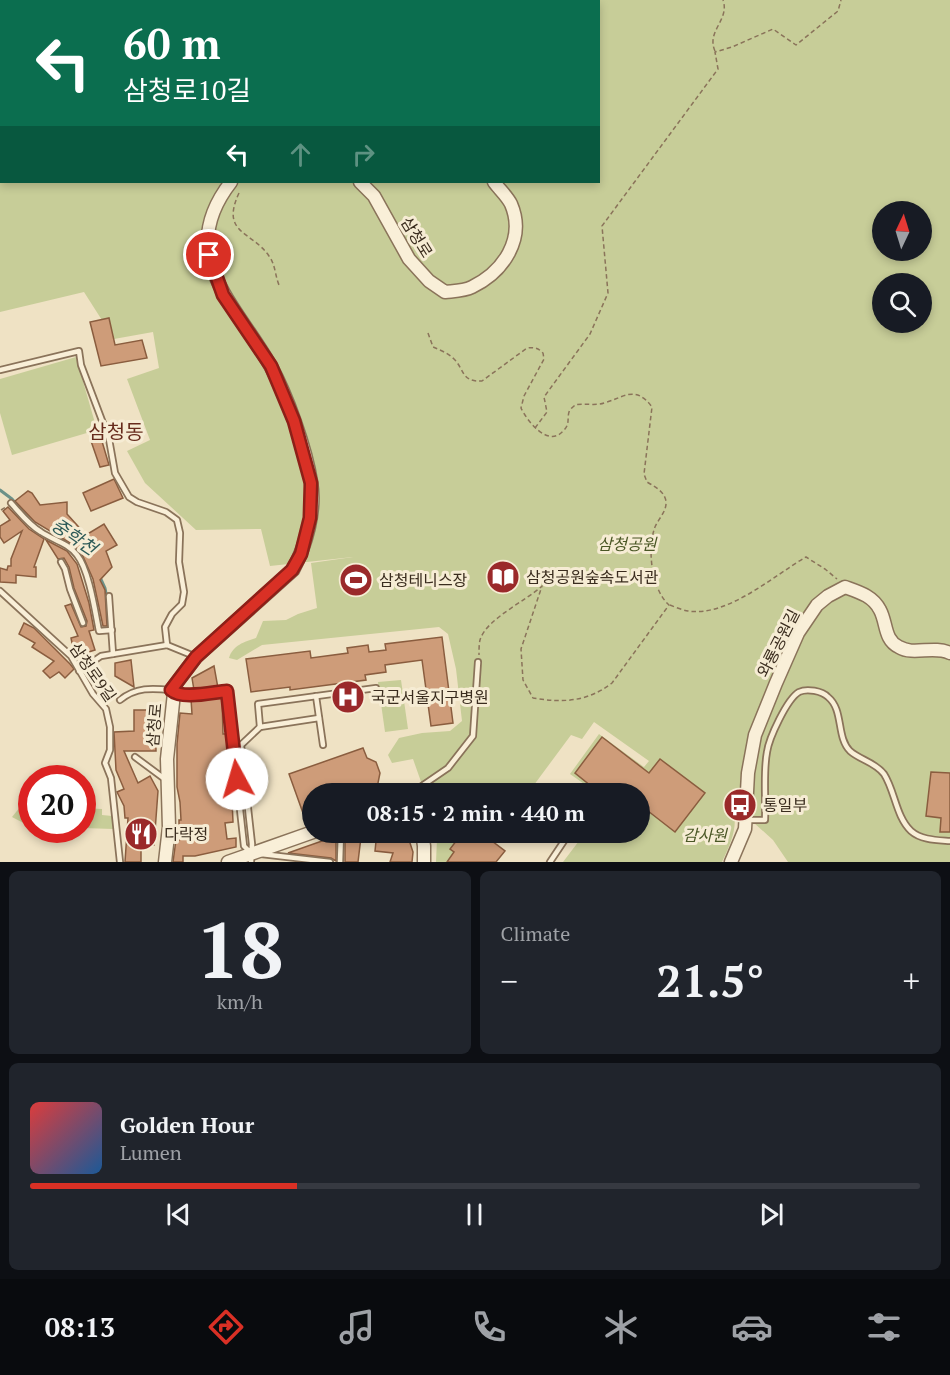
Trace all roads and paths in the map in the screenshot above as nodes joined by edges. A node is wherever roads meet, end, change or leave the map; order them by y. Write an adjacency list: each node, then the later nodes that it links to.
1 (723, 0): 3 (path)
2 (841, 0): 3 (path)
3 (715, 52): 11 (path)
4 (230, 183): 23 (street, 삼청로)
5 (361, 183): 6 (street, 삼청로)
6 (495, 183)
7 (238, 193): 8 (path)
8 (280, 287)
9 (428, 333): 11 (path)
10 (0, 370): 20 (lane)
11 (534, 429): 17 (path)
12 (11, 503): 19 (lane)
13 (61, 562): 18 (lane)
14 (845, 587): 17 (path); 21 (street); 36 (street, 와룡공원길)
15 (0, 591): 25 (lane, 삼청로9길)
16 (109, 596): 19 (lane)
17 (669, 605): 24 (path)
18 (83, 622)
19 (112, 630): 22 (lane)
20 (167, 645): 22 (lane); 23 (lane)
21 (950, 653)
22 (113, 654): 25 (lane)
23 (196, 657): 27 (street, 삼청로)
24 (478, 662): 35 (lane)
25 (79, 671): 43 (lane, 삼청로9길)
26 (376, 688): 28 (lane)
27 (172, 691): 29 (lane); 34 (street, 삼청로); 42 (lane)
28 (316, 696): 30 (lane); 31 (lane)
29 (120, 700)
30 (319, 718): 31 (lane); 32 (lane)
31 (260, 727): 42 (lane)
32 (323, 745)
33 (135, 757): 34 (lane, 삼청로)
34 (168, 782): 44 (street, 삼청로)
35 (426, 783)
36 (745, 820): 38 (lane); 50 (street, 와룡공원길)
37 (302, 837): 42 (street)
38 (950, 841)
39 (341, 843): 47 (lane)
40 (424, 843): 48 (street)
41 (563, 843): 49 (lane)
42 (252, 858): 45 (street); 46 (lane)
43 (120, 862)
44 (165, 862)
45 (228, 862)
46 (330, 862)
47 (340, 862)
48 (424, 862)
49 (550, 862)
50 (731, 862)

